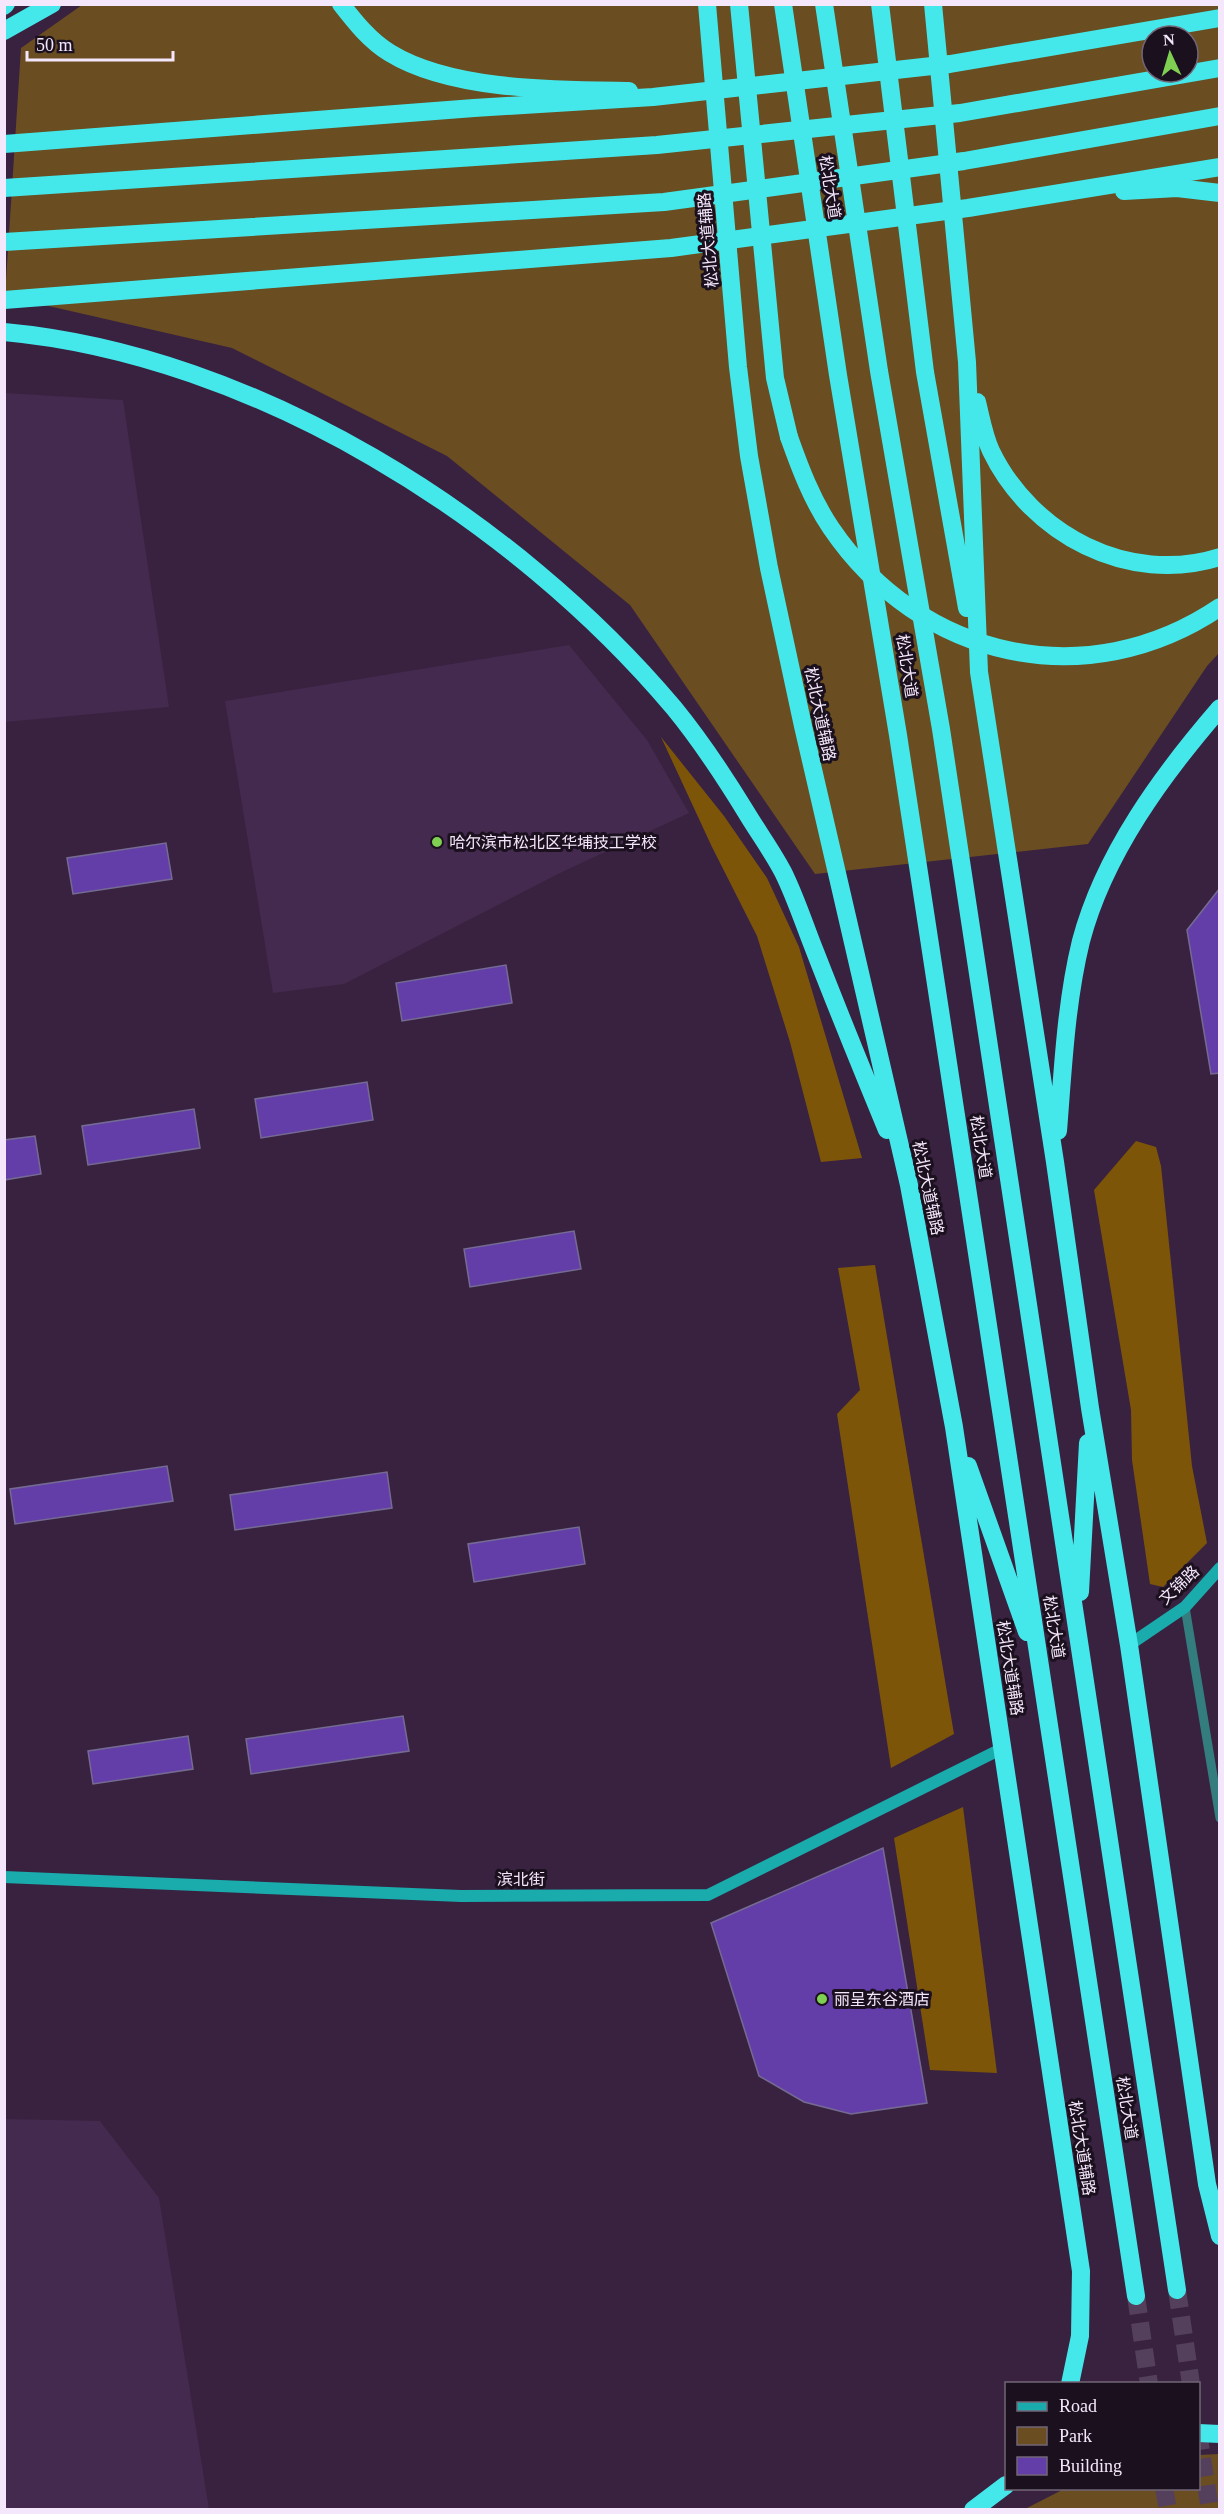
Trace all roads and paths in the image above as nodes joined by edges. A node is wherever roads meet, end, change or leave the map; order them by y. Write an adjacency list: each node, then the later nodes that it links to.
1 (52, 4): 10 (highway)
2 (341, 4): 12 (highway, bridge)
3 (707, 4): 28 (highway, 松北大道辅路)
4 (739, 4): 24 (highway, bridge)
5 (783, 4): 35 (highway, 松北大道)
6 (824, 4): 33 (highway, 松北大道)
7 (880, 4): 25 (highway)
8 (933, 4): 22 (highway)
9 (1220, 18): 12 (highway, bridge)
10 (4, 31)
11 (1220, 68): 16 (highway, bridge)
12 (688, 93): 14 (highway, bridge)
13 (1220, 116): 19 (highway, bridge)
14 (4, 144)
15 (1220, 167): 18 (highway, bridge)
16 (4, 188)
17 (1220, 193): 18 (highway, bridge)
18 (968, 208): 20 (highway, bridge)
19 (4, 242)
20 (4, 300)
21 (4, 332): 28 (highway)
22 (967, 362): 23 (highway); 25 (highway)
23 (1220, 557)
24 (1220, 607)
25 (979, 672): 27 (highway)
26 (1220, 708): 27 (highway)
27 (1055, 1162): 29 (highway)
28 (909, 1185): 30 (highway, 松北大道辅路)
29 (1090, 1408): 33 (highway); 34 (highway)
30 (954, 1428): 35 (highway); 36 (highway, 松北大道辅路)
31 (1220, 1568): 32 (street, 文锦路)
32 (1185, 1607): 34 (street, 文锦路); 37 (lane)
33 (1077, 1629): 40 (highway, 松北大道)
34 (1129, 1645): 39 (highway)
35 (1041, 1671): 41 (highway, 松北大道)
36 (1003, 1748): 38 (street, 滨北街); 42 (highway, 松北大道辅路)
37 (1220, 1818)
38 (4, 1877)
39 (1220, 2236)
40 (1177, 2290)
41 (1136, 2296)
42 (1070, 2382)
43 (1200, 2433): 44 (highway)
44 (1220, 2434)
45 (1005, 2486): 46 (highway)
46 (973, 2510)

